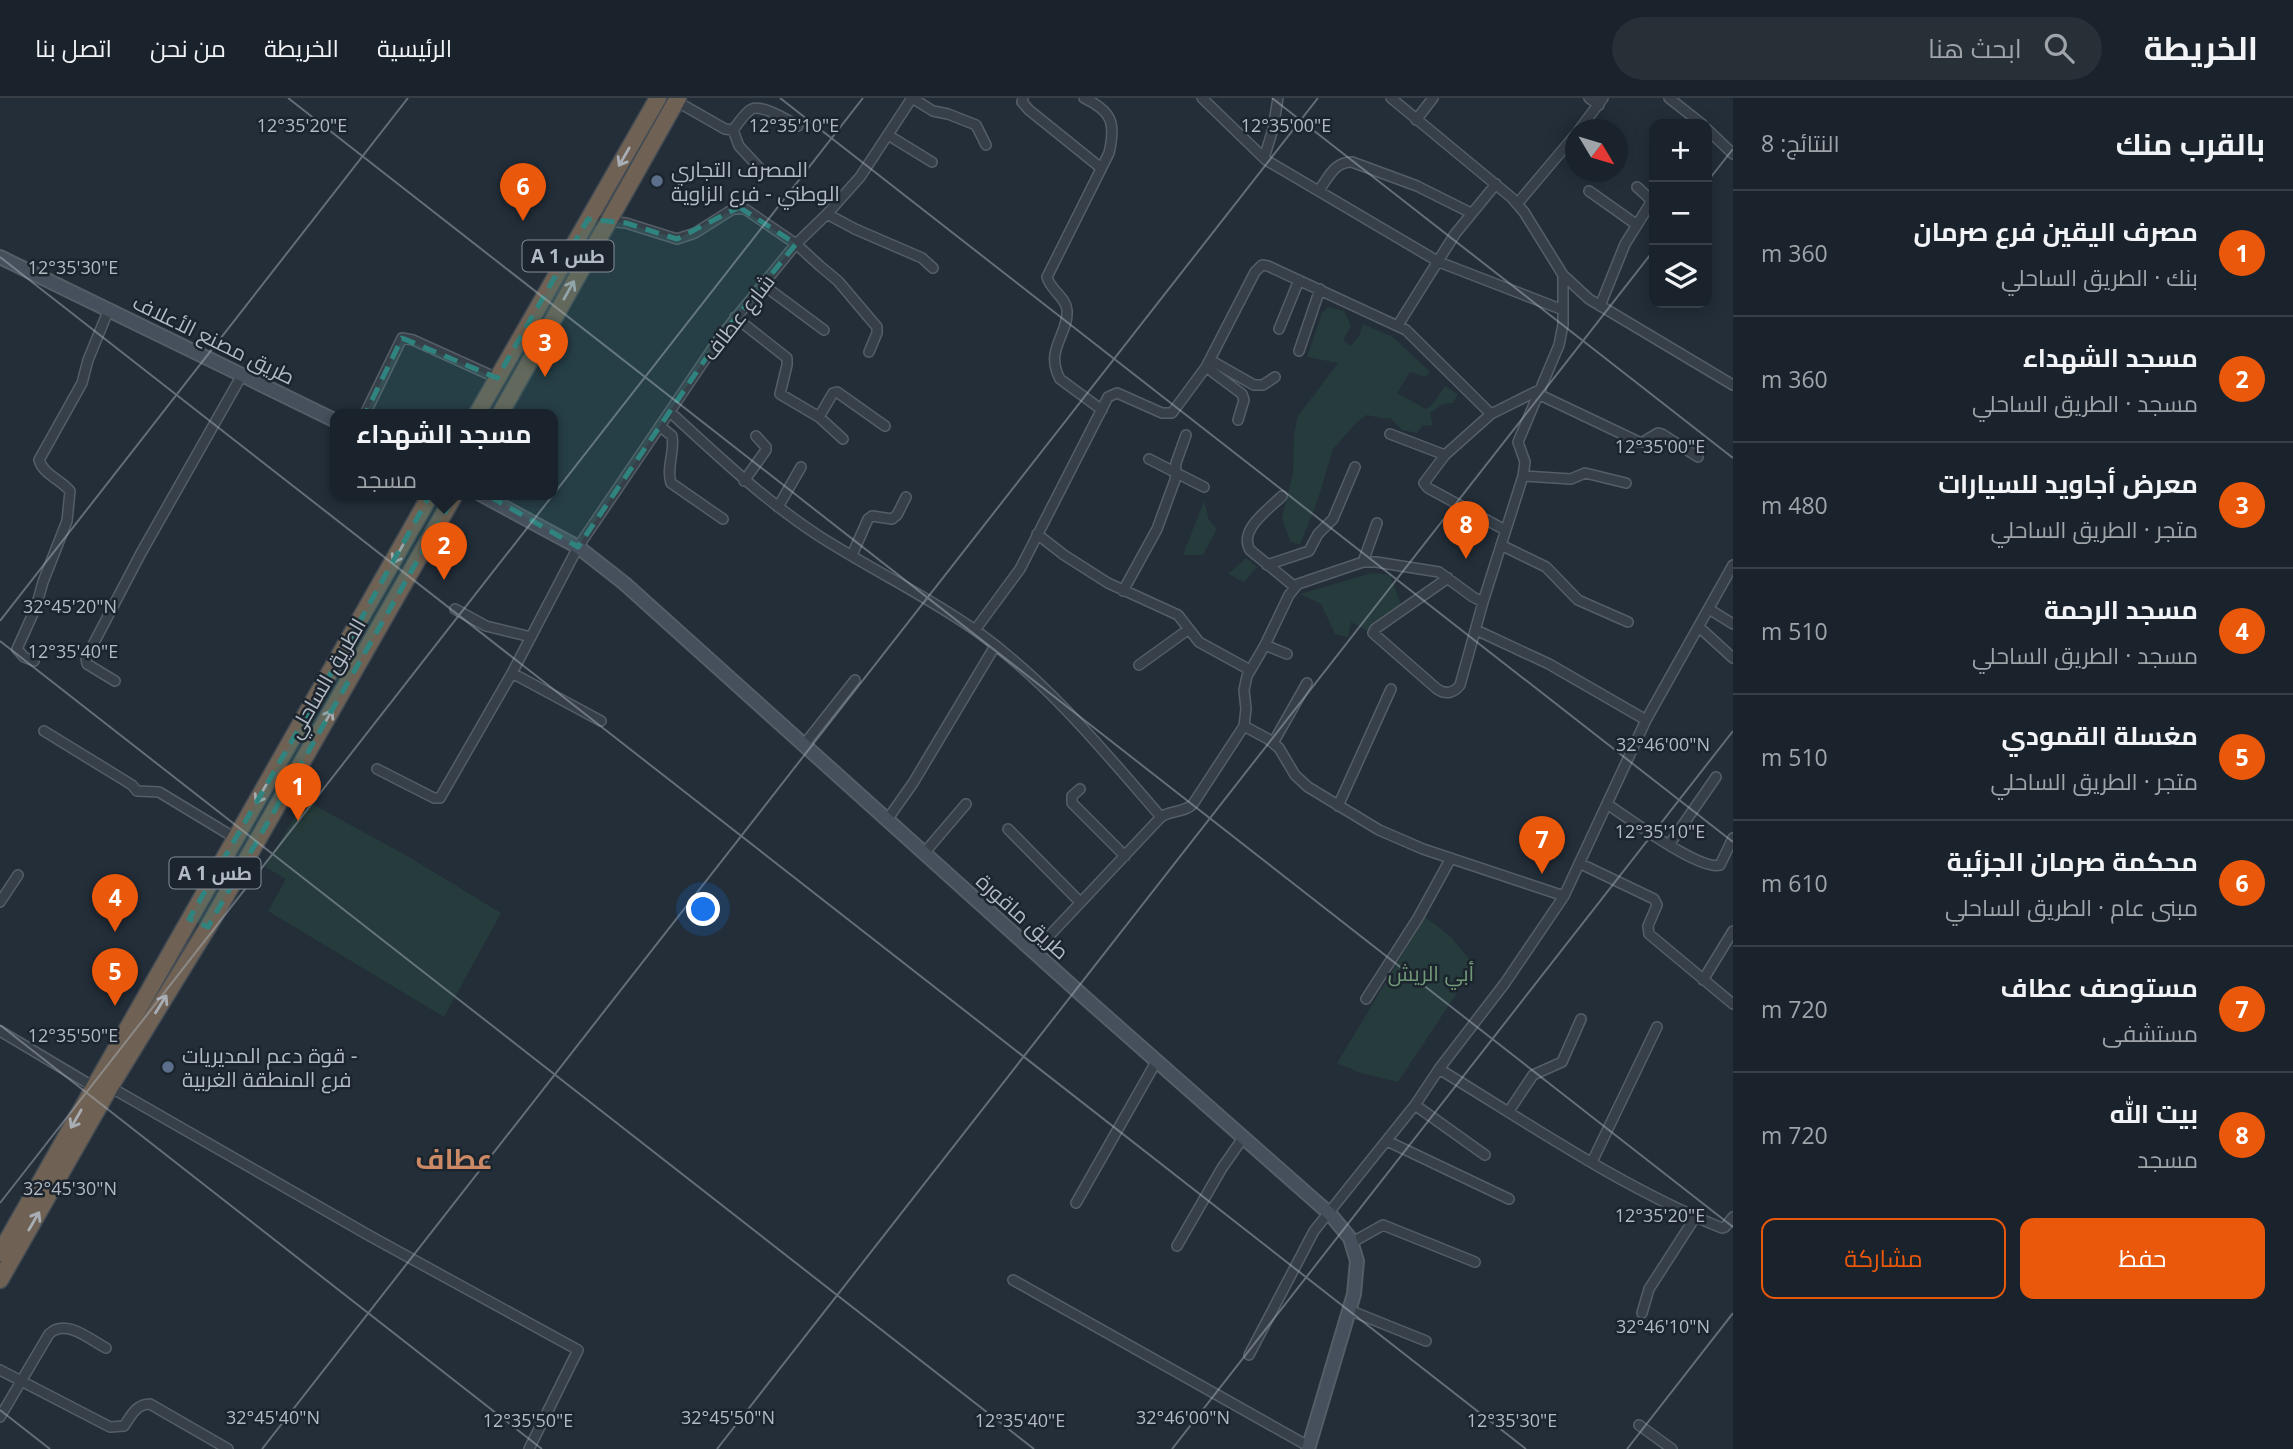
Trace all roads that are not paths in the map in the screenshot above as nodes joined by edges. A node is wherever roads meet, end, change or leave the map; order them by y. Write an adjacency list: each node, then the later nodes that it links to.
1 (658, 98): 34 (highway, A 1 طس, one-way to 34)
2 (912, 98): 19 (street, شارع عطاف); 20 (street)
3 (1023, 98): 25 (street)
4 (1084, 98): 25 (street)
5 (1202, 98): 23 (street)
6 (1278, 98): 23 (street)
7 (1391, 98): 15 (street)
8 (1433, 98): 15 (street)
9 (1589, 98): 12 (street)
10 (1669, 98): 14 (street)
11 (677, 100): 17 (street); 35 (highway, A 1 طس)
12 (1601, 101): 13 (street)
13 (1587, 119)
14 (1696, 119)
15 (1416, 120): 27 (street)
16 (798, 126): 17 (street)
17 (733, 130): 26 (street)
18 (1712, 134): 22 (street)
19 (888, 135): 24 (street); 32 (street, شارع عطاف)
20 (986, 145)
21 (1565, 146): 31 (street)
22 (1733, 154)
23 (1264, 158): 29 (street)
24 (932, 162)
25 (1101, 168): 63 (street)
26 (764, 173)
27 (1496, 184): 31 (street); 33 (street)
28 (1637, 187): 36 (street)
29 (1319, 190): 33 (street); 39 (street)
30 (1589, 191): 36 (street)
31 (1517, 204): 41 (street)
32 (827, 214): 37 (street, شارع عطاف); 40 (street)
33 (1471, 214): 39 (street)
34 (588, 219): 35 (street); 57 (highway, A 1 طس)
35 (607, 222): 37 (street); 62 (highway, A 1 طس, one-way to 35)
36 (1637, 225): 45 (street)
37 (796, 244): 43 (street, شارع عطاف); 53 (street)
38 (0, 257): 46 (street, طريق مصنع الأعلاف)
39 (1439, 261): 47 (street); 49 (street)
40 (933, 268)
41 (1563, 275): 45 (street); 47 (street)
42 (1299, 280): 44 (street); 50 (street); 54 (street)
43 (762, 284): 48 (street, شارع عطاف); 51 (street)
44 (1320, 289): 49 (street); 52 (street)
45 (1600, 306): 58 (street)
46 (110, 309): 55 (street, طريق مصنع الأعلاف); 118 (street)
47 (1563, 310): 59 (street)
48 (735, 317): 64 (street, شارع عطاف); 66 (street)
49 (1398, 326): 65 (street)
50 (1279, 329)
51 (824, 330)
52 (1299, 351)
53 (869, 352)
54 (1208, 363): 56 (street); 63 (street); 68 (street)
55 (242, 375): 67 (street, طريق مصنع الأعلاف); 123 (street)
56 (1275, 377)
57 (497, 378): 60 (street); 61 (highway, A 1 طس)
58 (1733, 385)
59 (1540, 392): 65 (street); 76 (street); 81 (street)
60 (367, 409)
61 (480, 409)
62 (503, 409)
63 (1102, 410): 94 (street)
64 (670, 412): 70 (street, شارع عطاف); 82 (street)
65 (1491, 414): 75 (street)
66 (819, 417): 69 (street); 74 (street)
67 (330, 419)
68 (1238, 420)
69 (885, 426)
70 (661, 427): 91 (street); 96 (street, شارع عطاف)
71 (1390, 434): 75 (street)
72 (1186, 435): 80 (street)
73 (756, 436): 82 (street)
74 (843, 439)
75 (1445, 455): 93 (street)
76 (1698, 457)
77 (1149, 459): 80 (street)
78 (801, 467): 90 (street)
79 (1355, 467): 99 (street)
80 (1176, 473): 84 (street); 103 (street)
81 (1523, 476): 83 (street); 93 (street)
82 (744, 481): 90 (street)
83 (1626, 483)
84 (1204, 487)
85 (1282, 496): 99 (street)
86 (906, 497): 97 (street)
87 (428, 500): 141 (highway, الطريق الساحلي / A 1 طس, one-way to 141)
88 (452, 500): 153 (highway, الطريق الساحلي / A 1 طس, one-way to 88)
89 (490, 500): 96 (street, طريق ماقورة)
90 (778, 507): 97 (street)
91 (723, 519)
92 (1377, 523): 98 (street)
93 (1506, 530): 95 (street)
94 (1037, 534): 103 (street); 111 (street)
95 (1501, 545): 104 (street); 107 (street)
96 (578, 547): 113 (street, شارع عطاف); 131 (street, طريق ماقورة)
97 (852, 555): 111 (street)
98 (1363, 562): 101 (street); 102 (street)
99 (1267, 565): 102 (street)
100 (1733, 565): 106 (street)
101 (1448, 578): 104 (street); 112 (street)
102 (1295, 587): 114 (street)
103 (1123, 591): 110 (street)
104 (1483, 602): 112 (street)
105 (455, 609): 113 (street)
106 (1709, 609): 108 (street); 109 (street)
107 (1628, 622)
108 (1733, 624)
109 (1699, 628): 117 (street); 126 (street)
110 (1189, 629): 119 (street); 120 (street)
111 (975, 630): 115 (street)
112 (1476, 631): 126 (street)
113 (531, 637): 121 (street, شارع عطاف)
114 (1265, 645): 116 (street); 120 (street)
115 (995, 646): 138 (street); 139 (street)
116 (1287, 654)
117 (1733, 658)
118 (34, 661)
119 (1139, 665)
120 (1250, 670): 128 (street)
121 (512, 673): 127 (street); 132 (street, شارع عطاف)
122 (855, 680): 131 (street)
123 (115, 681)
124 (1307, 683): 130 (street)
125 (1391, 689): 137 (street)
126 (1646, 720): 136 (street)
127 (601, 721)
128 (1244, 726): 130 (street); 138 (street)
129 (44, 731): 141 (street)
130 (1273, 743): 137 (street)
131 (803, 746): 139 (street, طريق ماقورة)
132 (377, 769)
133 (1716, 777): 143 (street)
134 (1080, 789): 145 (street)
135 (966, 804): 144 (street)
136 (1607, 804): 143 (street); 147 (street)
137 (1338, 806): 146 (street)
138 (1161, 817): 145 (street)
139 (887, 820): 144 (street, طريق ماقورة)
140 (1008, 829): 151 (street)
141 (235, 838): 152 (highway, الطريق الساحلي / A 1 طس)
142 (1733, 838): 143 (street)
143 (1669, 845)
144 (925, 852): 155 (street, طريق ماقورة)
145 (1125, 856): 151 (street)
146 (1451, 858): 149 (street); 157 (street)
147 (1581, 864): 149 (street); 156 (street)
148 (18, 875): 150 (street)
149 (1564, 896): 163 (street)
150 (0, 902)
151 (1080, 902): 155 (street)
152 (189, 919): 153 (highway); 164 (highway, الطريق الساحلي / A 1 طس)
153 (208, 927): 164 (highway, الطريق الساحلي / A 1 طس, one-way to 153)
154 (1733, 930): 156 (street)
155 (1034, 952): 162 (street, طريق ماقورة)
156 (1703, 980): 158 (street)
157 (1366, 999)
158 (1733, 1004)
159 (1581, 1019): 166 (street)
160 (1657, 1027): 170 (street)
161 (0, 1031): 164 (street)
162 (1156, 1062): 167 (street, طريق ماقورة); 172 (street)
163 (1439, 1069): 165 (street); 166 (street)
164 (102, 1087): 178 (highway, الطريق الساحلي / A 1 طس, one-way to 178); 180 (highway, الطريق الساحلي / A 1 طس, one-way to 164); 193 (street)
165 (1415, 1105): 168 (street); 169 (street)
166 (1509, 1111): 170 (street)
167 (1243, 1138): 173 (street, طريق ماقورة); 177 (street)
168 (1387, 1141): 171 (street); 173 (street)
169 (1485, 1155)
170 (1592, 1162): 174 (street)
171 (1508, 1199)
172 (1076, 1203)
173 (1330, 1214): 176 (street, طريق ماقورة); 186 (street)
174 (1696, 1216): 175 (street); 183 (street)
175 (1733, 1217)
176 (1351, 1243): 179 (street); 182 (street, طريق ماقورة)
177 (1177, 1246)
178 (0, 1253)
179 (1475, 1262)
180 (0, 1280)
181 (1013, 1280): 191 (street)
182 (1349, 1310): 184 (street); 191 (street, طريق ماقورة)
183 (1642, 1313)
184 (1426, 1341)
185 (106, 1348): 188 (street)
186 (1249, 1355)
187 (0, 1370): 188 (street)
188 (20, 1380): 189 (street); 192 (street)
189 (0, 1418)
190 (1639, 1426): 194 (street)
191 (1308, 1448)
192 (228, 1449)
193 (529, 1449)
194 (1672, 1449)

